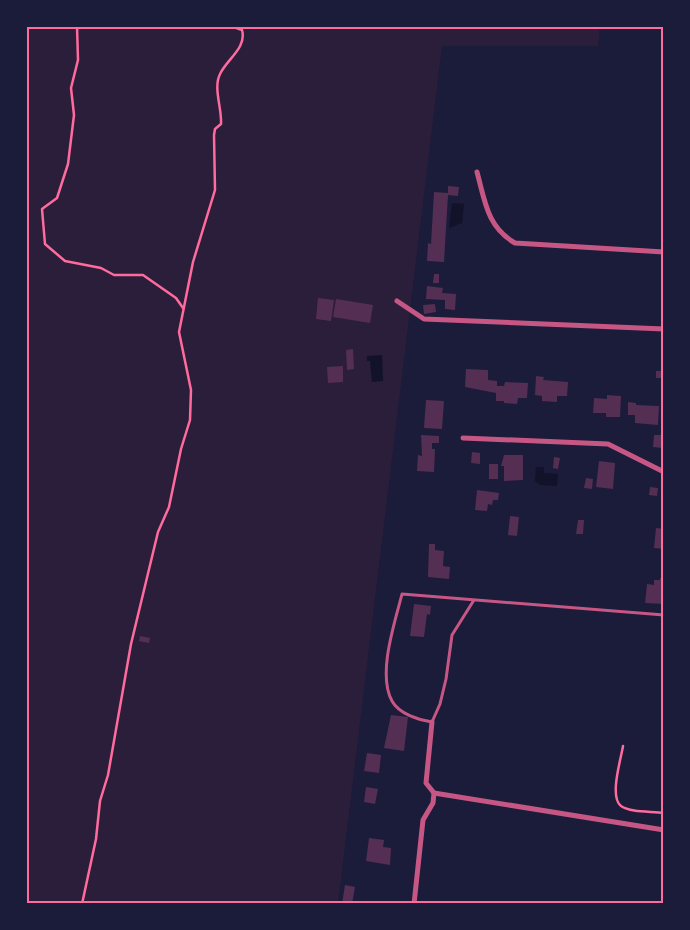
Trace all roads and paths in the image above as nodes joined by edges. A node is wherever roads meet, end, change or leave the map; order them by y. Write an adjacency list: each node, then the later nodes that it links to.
1 (78, 26): 6 (path)
2 (231, 26): 6 (path)
3 (477, 172): 4 (street)
4 (664, 252)
5 (397, 302): 7 (street)
6 (184, 309): 19 (path)
7 (664, 329)
8 (463, 438): 9 (street)
9 (664, 472)
10 (474, 600): 11 (lane); 12 (lane); 12 (lane)
11 (664, 615)
12 (432, 722): 15 (street)
13 (623, 746): 17 (path)
14 (664, 785): 16 (path)
15 (434, 793): 18 (street); 20 (street)
16 (664, 805)
17 (664, 813)
18 (664, 830)
19 (82, 904)
20 (414, 904)

